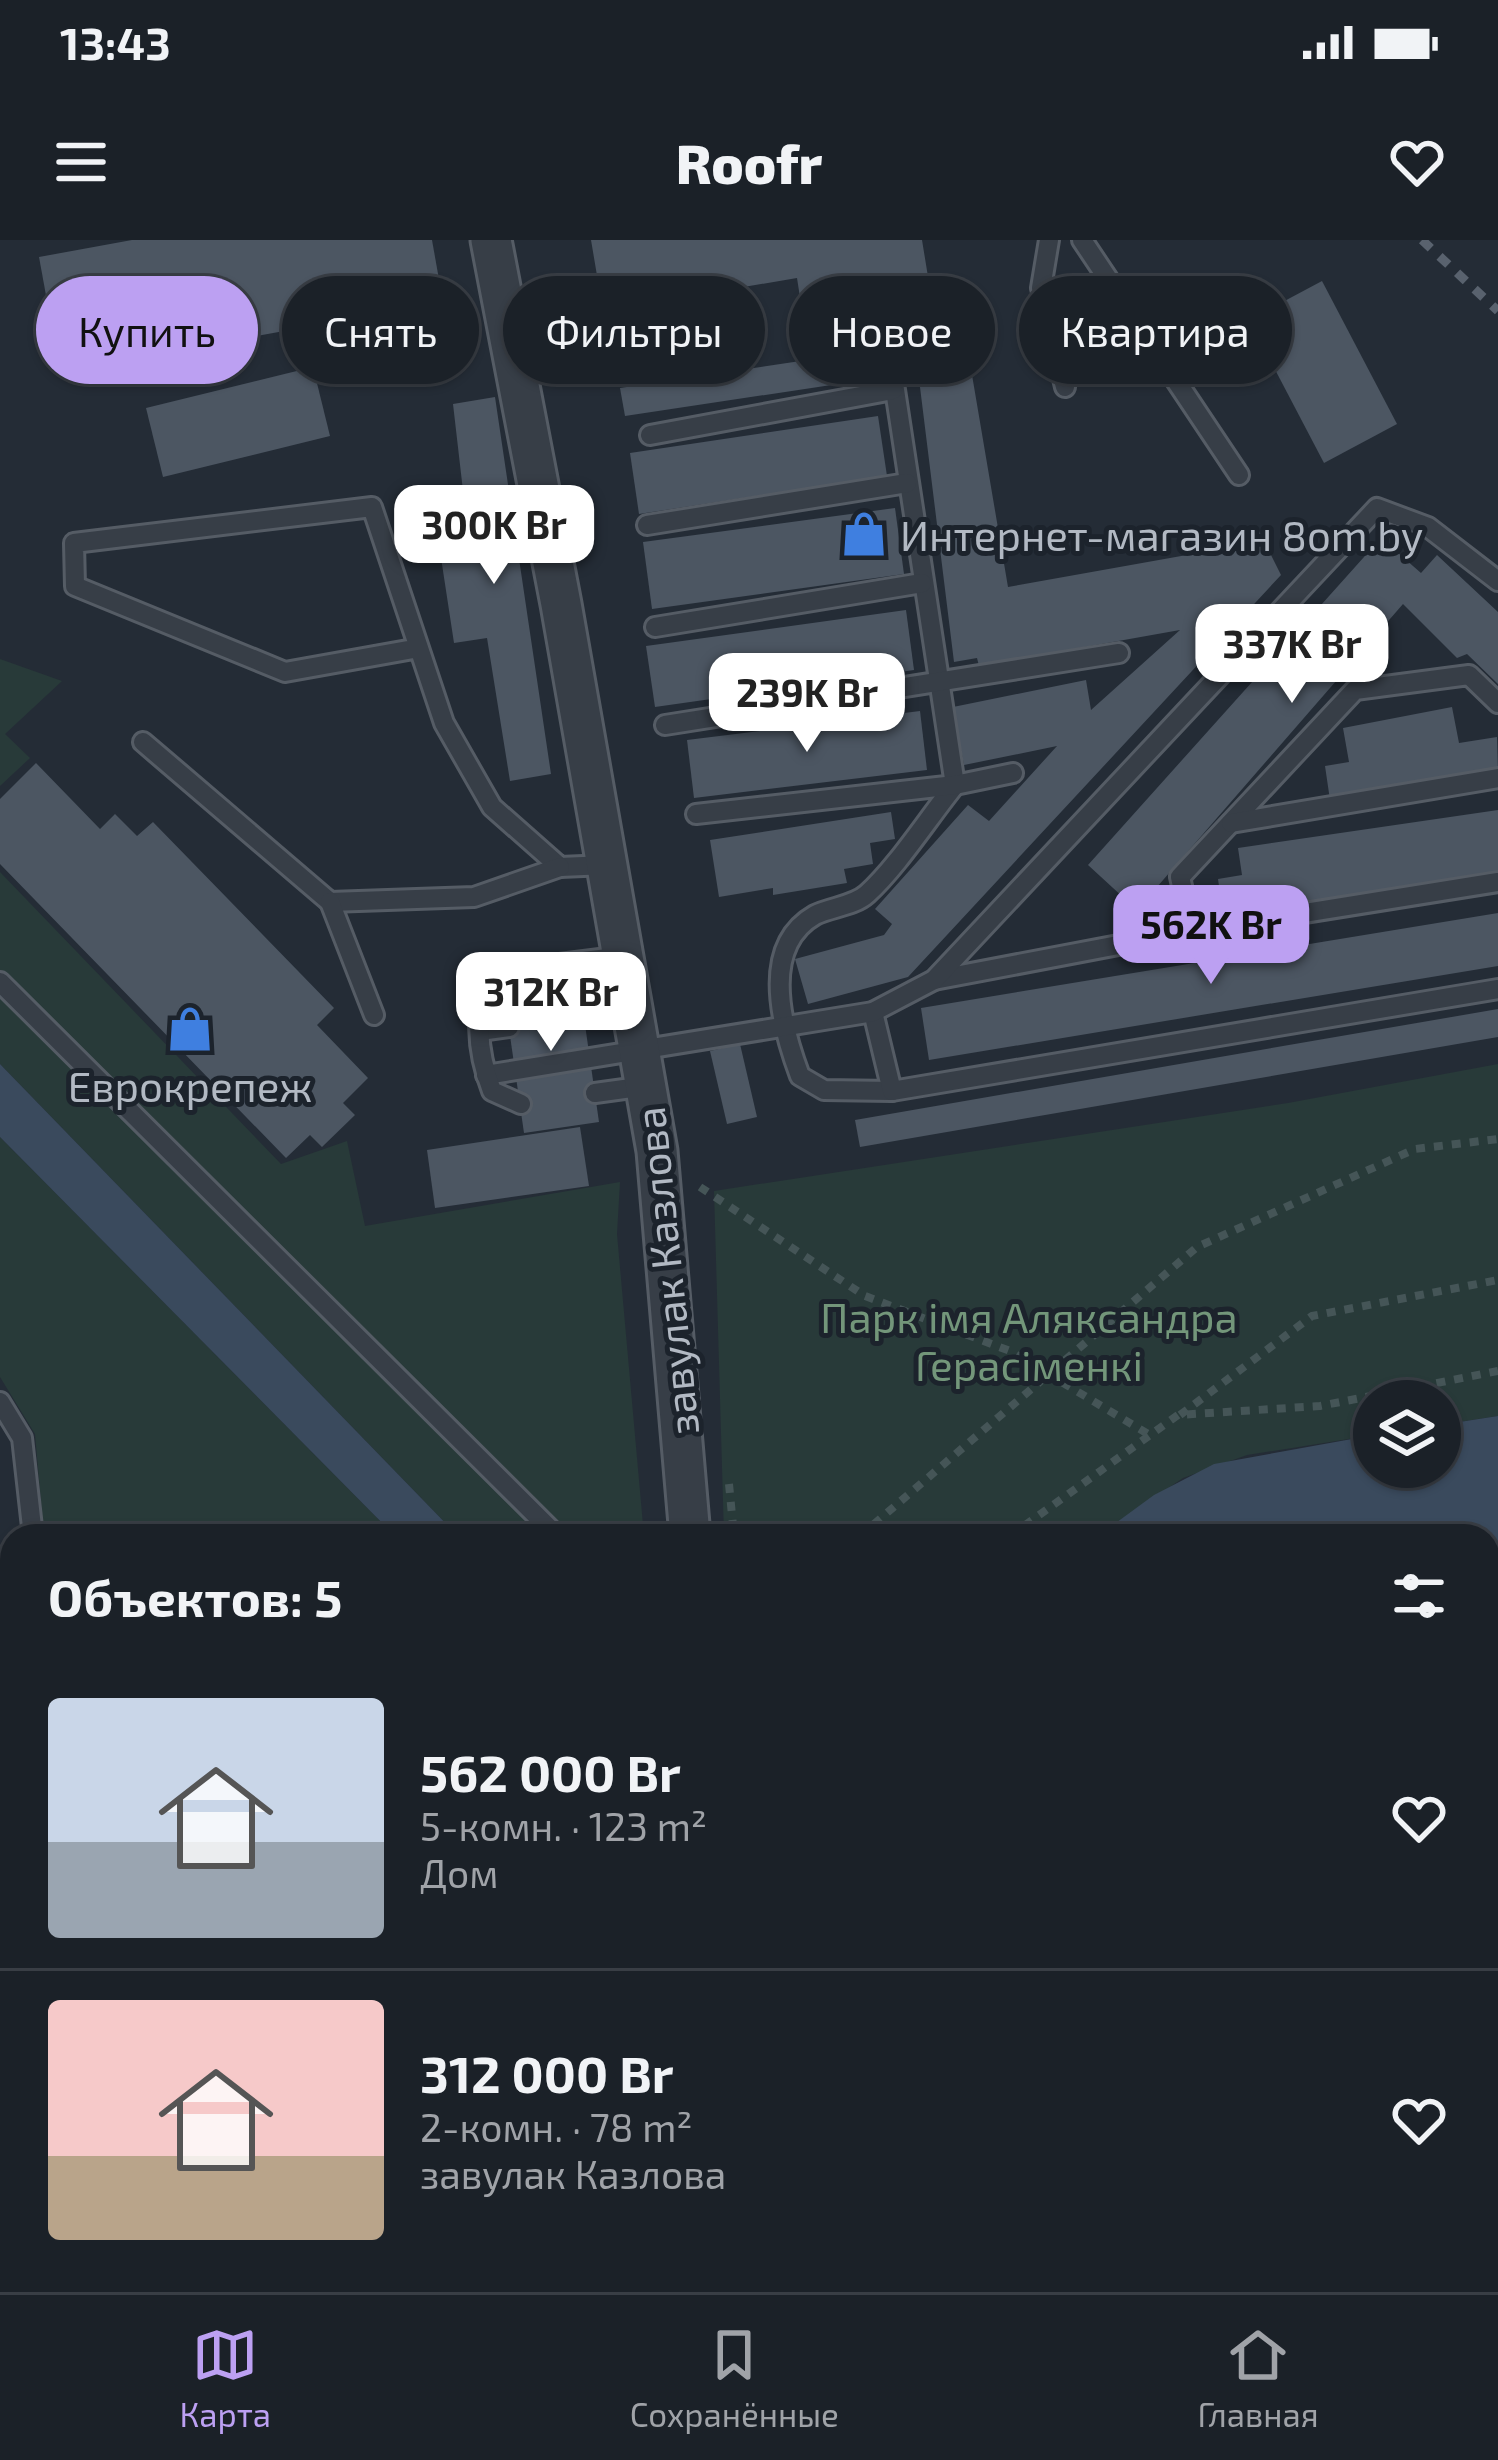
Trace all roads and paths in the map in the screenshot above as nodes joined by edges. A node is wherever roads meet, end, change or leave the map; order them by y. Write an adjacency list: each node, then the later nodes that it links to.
1 (491, 240): 23 (street, завулак Казлова)
2 (1049, 240): 4 (lane)
3 (1082, 240): 6 (lane)
4 (1064, 387)
5 (650, 435): 7 (lane)
6 (1239, 475)
7 (907, 483): 8 (lane); 10 (lane)
8 (647, 525)
9 (1498, 581): 28 (lane)
10 (922, 583): 11 (lane); 14 (lane)
11 (655, 627)
12 (419, 648): 12 (lane); 24 (lane)
13 (1119, 653): 14 (lane)
14 (937, 681): 16 (lane); 20 (lane)
15 (1498, 703): 22 (lane)
16 (665, 724)
17 (143, 742): 26 (lane)
18 (1013, 773): 20 (lane)
19 (1498, 778): 22 (lane)
20 (955, 785): 21 (lane); 39 (lane)
21 (696, 814)
22 (1230, 824): 27 (lane)
23 (607, 865): 24 (lane); 30 (street, завулак Казлова)
24 (560, 867): 26 (lane)
25 (1498, 882): 27 (lane)
26 (330, 902): 36 (lane)
27 (1192, 932): 28 (lane)
28 (934, 980): 35 (lane)
29 (0, 982): 55 (lane)
30 (628, 983): 32 (lane); 34 (lane); 37 (lane); 41 (street, завулак Казлова)
31 (1498, 989): 43 (lane)
32 (581, 992)
33 (506, 1003): 34 (lane)
34 (478, 1007): 40 (lane)
35 (873, 1012): 39 (lane); 43 (lane)
36 (374, 1015)
37 (584, 1016)
38 (509, 1027): 40 (lane)
39 (782, 1029): 41 (lane); 43 (lane)
40 (480, 1031): 42 (lane)
41 (643, 1070): 42 (lane); 44 (lane); 56 (street, завулак Казлова)
42 (486, 1075): 45 (lane)
43 (892, 1091)
44 (595, 1094)
45 (520, 1104)
46 (1498, 1139): 50 (path)
47 (700, 1187): 50 (path)
48 (1498, 1280): 52 (path)
49 (1498, 1371): 52 (path)
50 (1046, 1372): 53 (path); 57 (path)
51 (0, 1402): 54 (lane)
52 (1178, 1415): 53 (path)
53 (1148, 1434): 58 (path)
54 (32, 1524)
55 (544, 1524)
56 (690, 1524)
57 (874, 1524)
58 (1026, 1524)

